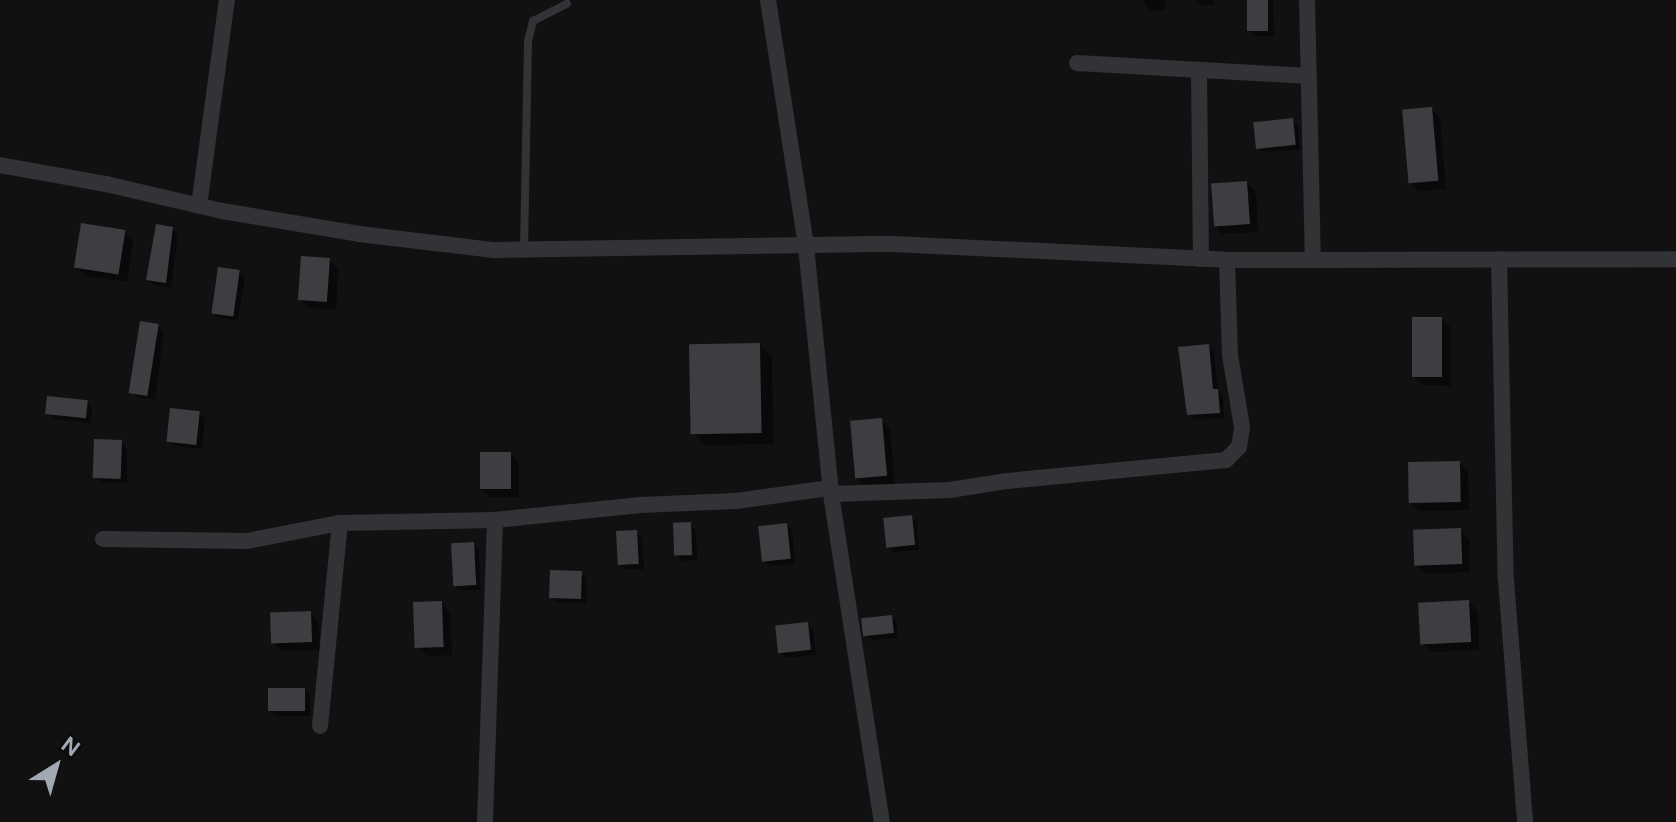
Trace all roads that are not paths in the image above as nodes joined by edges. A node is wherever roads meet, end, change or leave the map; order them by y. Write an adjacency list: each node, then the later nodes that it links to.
1 (227, 0): 9 (street)
2 (768, 0): 10 (street)
3 (1307, 0): 7 (street)
4 (567, 4): 11 (lane)
5 (1077, 63): 6 (street)
6 (1199, 72): 7 (street); 12 (street)
7 (1309, 76): 16 (street)
8 (0, 165): 9 (street)
9 (199, 206): 11 (street)
10 (806, 246): 11 (street); 12 (street); 17 (street)
11 (524, 251)
12 (1201, 259): 15 (street)
13 (1499, 259): 14 (street); 16 (street); 24 (street)
14 (1676, 259)
15 (1227, 260): 16 (street); 17 (street)
16 (1313, 260)
17 (822, 491): 18 (street); 23 (street)
18 (495, 520): 19 (street); 22 (street)
19 (340, 523): 20 (street); 21 (street)
20 (103, 539)
21 (320, 726)
22 (485, 822)
23 (882, 822)
24 (1525, 822)

